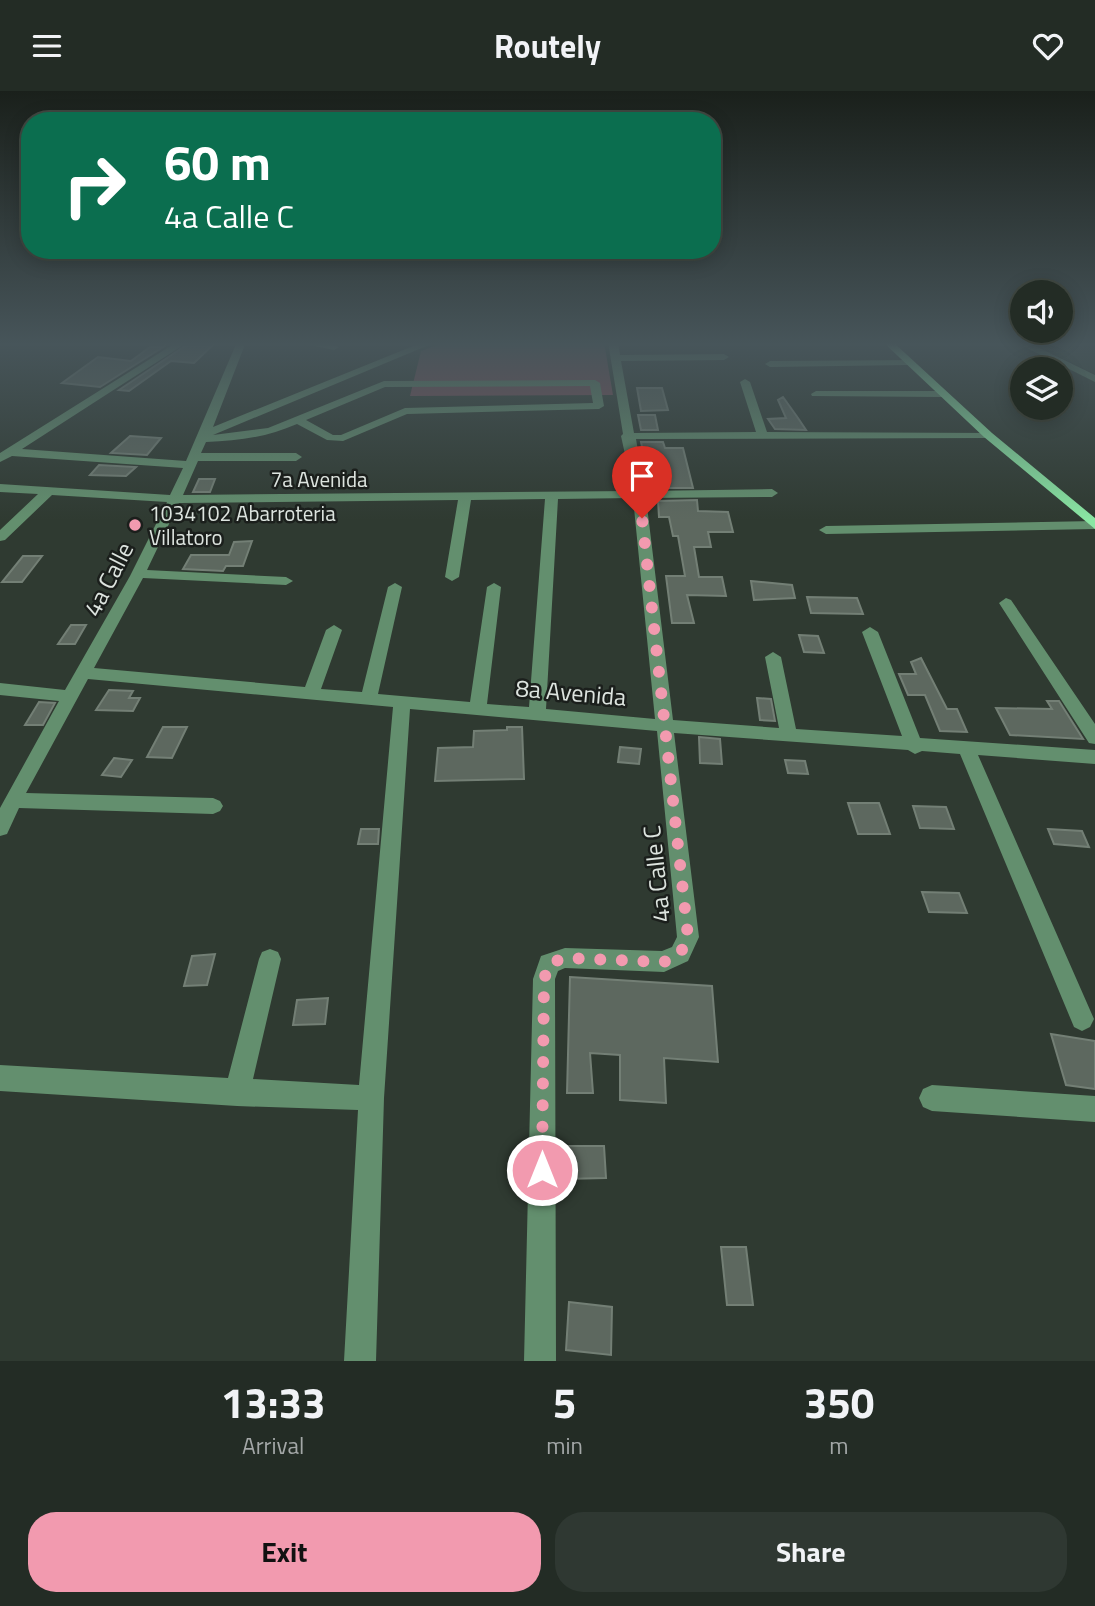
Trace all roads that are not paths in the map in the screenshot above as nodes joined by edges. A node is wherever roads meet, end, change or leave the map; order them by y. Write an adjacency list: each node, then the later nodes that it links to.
1 (90, 401): 18 (street)
2 (219, 401): 17 (street, 4a Calle)
3 (290, 401): 17 (street)
4 (340, 401): 13 (street)
5 (405, 401): 12 (street)
6 (505, 401): 11 (street)
7 (598, 401): 11 (street)
8 (622, 401): 16 (street, 4a Calle C)
9 (751, 401): 14 (street)
10 (951, 401): 15 (main road)
11 (504, 410): 12 (street)
12 (405, 411): 13 (street)
13 (297, 420): 17 (street)
14 (762, 435): 15 (street); 16 (street)
15 (988, 435): 28 (main road)
16 (627, 436): 23 (street, 4a Calle C)
17 (205, 437): 20 (street, 4a Calle)
18 (5, 455): 20 (street)
19 (296, 457): 20 (street)
20 (192, 461): 27 (street, 4a Calle)
21 (0, 488): 22 (street, 7a Avenida)
22 (49, 491): 27 (street, 7a Avenida); 30 (street)
23 (639, 492): 24 (street, 7a Avenida); 26 (street, 7a Avenida); 48 (street, 4a Calle C)
24 (772, 493)
25 (465, 496): 26 (street, 7a Avenida); 27 (street, 7a Avenida); 32 (street)
26 (552, 496): 47 (street)
27 (173, 499): 31 (street, 4a Calle)
28 (1095, 525): 29 (street)
29 (826, 530)
30 (0, 537)
31 (138, 574): 33 (street); 40 (street, 4a Calle)
32 (452, 577)
33 (286, 581)
34 (395, 587): 44 (street)
35 (494, 587): 46 (street)
36 (1006, 603): 50 (street)
37 (334, 630): 42 (street)
38 (870, 632): 51 (street)
39 (773, 657): 49 (street)
40 (84, 673): 42 (street, 8a Avenida); 43 (street, 4a Calle)
41 (0, 689): 43 (street)
42 (311, 693): 44 (street, 8a Avenida)
43 (71, 696): 54 (street, 4a Calle)
44 (369, 698): 45 (street, 8a Avenida)
45 (402, 701): 46 (street, 8a Avenida); 61 (street)
46 (478, 708): 47 (street, 8a Avenida)
47 (537, 712): 48 (street, 8a Avenida)
48 (667, 726): 49 (street, 8a Avenida); 65 (street, 4a Calle C)
49 (789, 736): 51 (street, 8a Avenida)
50 (1095, 738)
51 (915, 747): 52 (street, 8a Avenida)
52 (967, 750): 53 (street, 8a Avenida); 58 (street)
53 (1095, 757)
54 (11, 790): 55 (street); 56 (street, 4a Calle)
55 (213, 806)
56 (0, 828)
57 (270, 959): 60 (street)
58 (1082, 1019)
59 (0, 1077): 60 (street)
60 (237, 1093): 61 (street)
61 (372, 1098): 64 (street)
62 (932, 1098): 63 (street)
63 (1095, 1109)
64 (360, 1361)
65 (540, 1361)

